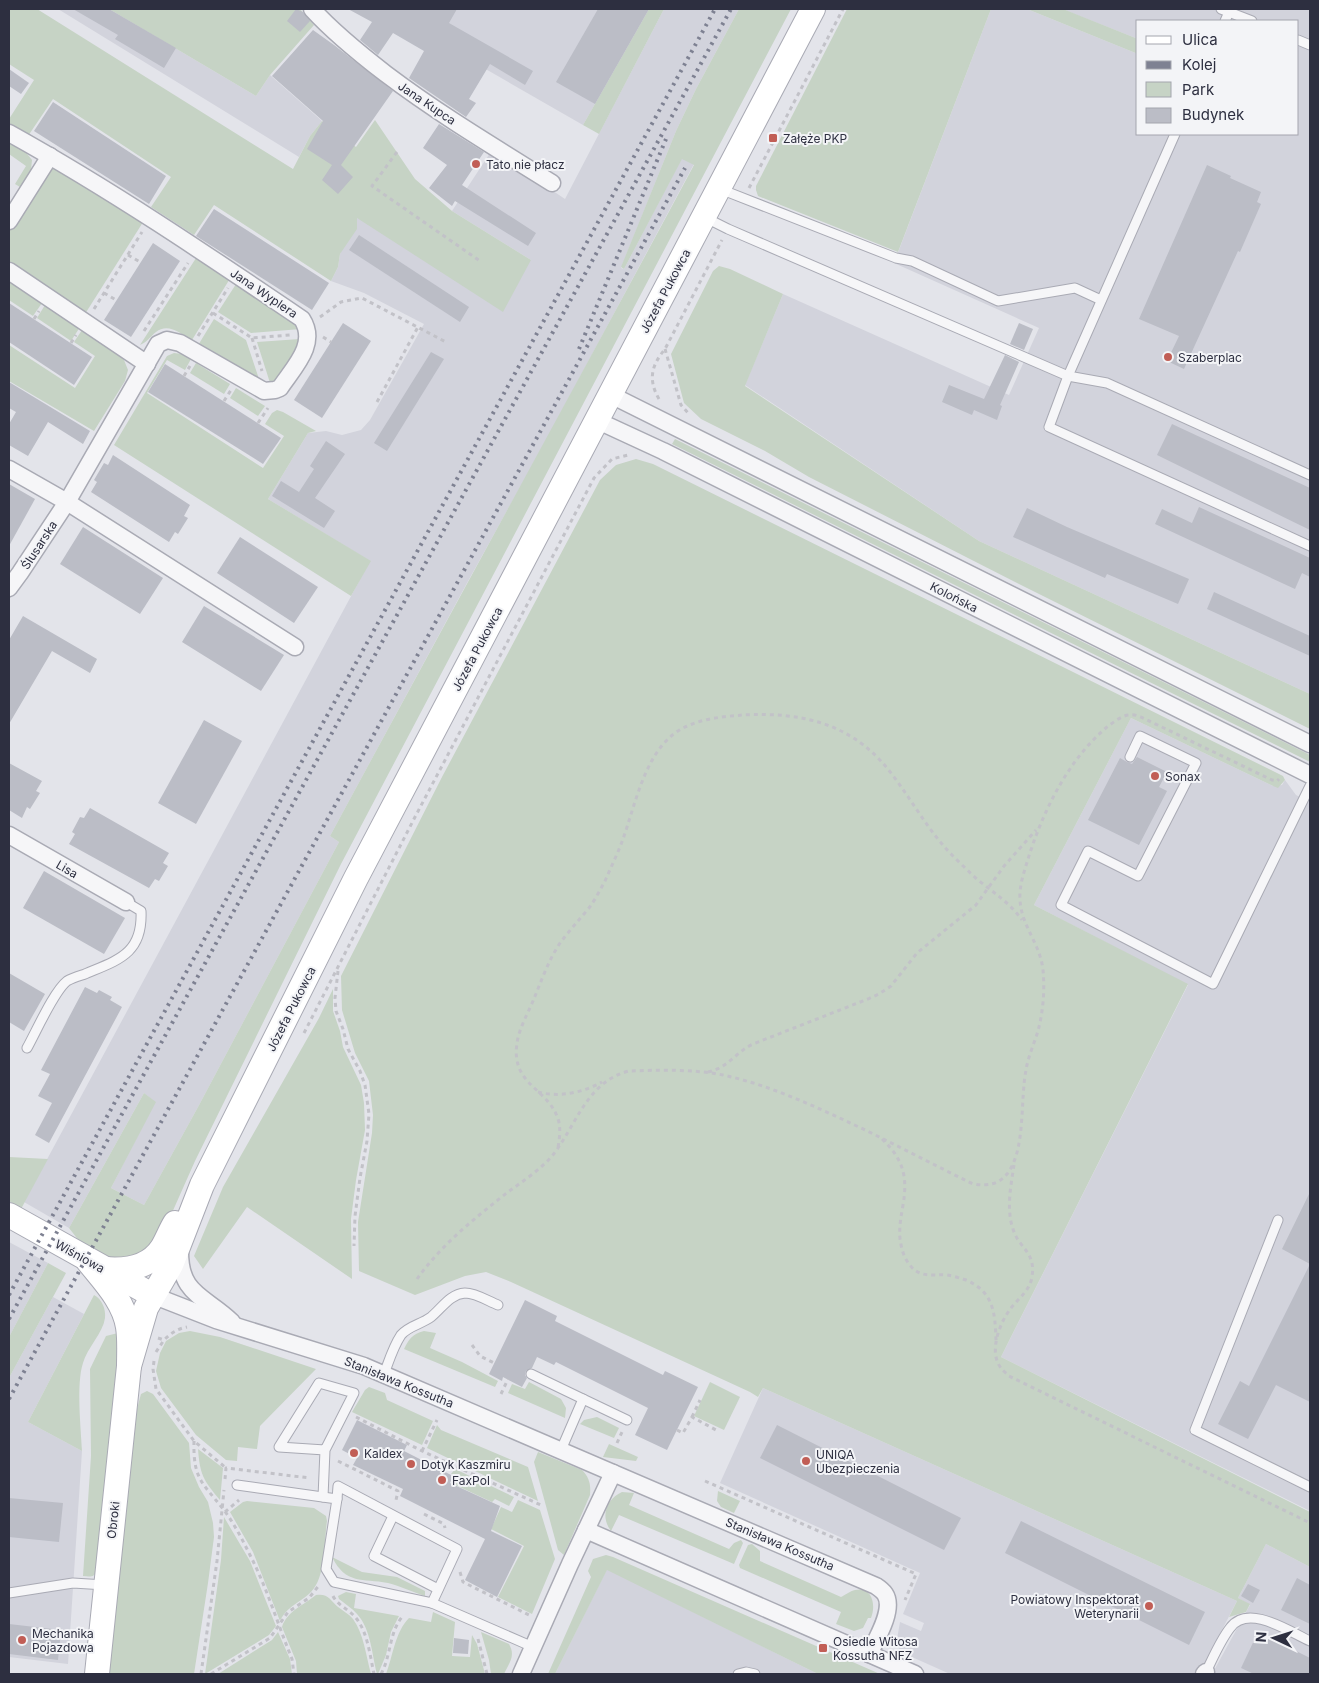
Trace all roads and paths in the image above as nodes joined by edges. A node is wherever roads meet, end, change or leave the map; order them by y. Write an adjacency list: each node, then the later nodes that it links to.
1 (312, 9): 10 (street, Jana Kupca)
2 (813, 9): 11 (street, Józefa Pukowca)
3 (842, 9): 12 (path)
4 (1225, 10): 5 (lane)
5 (1250, 20)
6 (9, 132): 9 (street, Jana Wyplera)
7 (1175, 135): 25 (lane)
8 (397, 152): 19 (path)
9 (50, 156): 14 (street, Jana Wyplera); 15 (street)
10 (552, 183)
11 (719, 188): 12 (lane); 13 (street, Józefa Pukowca)
12 (744, 198): 25 (lane)
13 (704, 216): 16 (lane); 37 (street, Józefa Pukowca)
14 (152, 218): 17 (street, Jana Wyplera); 18 (path)
15 (9, 221)
16 (728, 228): 35 (lane); 38 (path)
17 (197, 248): 22 (street, Jana Wyplera); 33 (path)
18 (128, 255): 20 (path); 23 (path)
19 (480, 261)
20 (140, 262)
21 (9, 271): 27 (street)
22 (237, 275): 26 (path); 29 (street, Jana Wyplera)
23 (104, 293): 24 (path); 27 (path)
24 (116, 300)
25 (1101, 300): 35 (lane)
26 (213, 313): 30 (path); 32 (path)
27 (86, 322): 33 (street)
28 (418, 327): 29 (path); 31 (path); 39 (path)
29 (307, 330): 30 (path); 36 (street)
30 (252, 338): 36 (path)
31 (446, 342)
32 (190, 348): 34 (street); 36 (street)
33 (131, 353): 34 (street)
34 (147, 364): 44 (street)
35 (1068, 376): 43 (lane); 45 (lane)
36 (268, 391)
37 (611, 395): 40 (street, Józefa Pukowca); 48 (street)
38 (660, 400)
39 (377, 402)
40 (596, 420): 51 (street, Kolońska); 67 (street, Józefa Pukowca)
41 (633, 454): 58 (path)
42 (9, 469): 44 (street)
43 (1310, 475)
44 (67, 502): 46 (street, Ślusarska); 47 (street)
45 (1310, 546)
46 (9, 588)
47 (296, 647)
48 (1310, 744)
49 (1130, 757): 52 (lane)
50 (1283, 773): 53 (path)
51 (1310, 774)
52 (1310, 786)
53 (1040, 826): 55 (path); 57 (path)
54 (9, 835): 56 (street, Lisa)
55 (989, 888): 57 (path); 61 (path); 63 (path)
56 (126, 902): 60 (lane)
57 (1025, 924): 66 (path)
58 (338, 968): 59 (path); 71 (path)
59 (304, 1033)
60 (27, 1048)
61 (705, 1072): 62 (path); 64 (path)
62 (607, 1079): 63 (path); 65 (path)
63 (536, 1092): 65 (path)
64 (880, 1137): 66 (path); 81 (path)
65 (558, 1148): 73 (path)
66 (1015, 1159): 81 (path)
67 (202, 1185): 70 (street, Józefa Pukowca); 72 (street)
68 (9, 1215): 72 (street, Wiśniowa)
69 (1278, 1220): 104 (lane)
70 (180, 1242): 74 (street, Józefa Pukowca); 77 (street)
71 (354, 1246)
72 (96, 1265): 74 (street, Wiśniowa); 83 (street, Obroki)
73 (418, 1279)
74 (152, 1295): 77 (street, Stanisława Kossutha); 83 (street, Obroki)
75 (498, 1305): 84 (lane)
76 (189, 1326): 79 (path)
77 (235, 1326): 84 (street, Stanisława Kossutha)
78 (158, 1338): 79 (path)
79 (164, 1340): 96 (path)
80 (472, 1345): 82 (path)
81 (996, 1346): 112 (path)
82 (494, 1363)
83 (129, 1366): 115 (street, Obroki)
84 (384, 1374): 98 (street, Stanisława Kossutha)
85 (531, 1374): 88 (lane)
86 (508, 1379): 87 (path)
87 (501, 1394)
88 (583, 1399): 93 (lane); 98 (lane)
89 (700, 1400): 91 (path)
90 (350, 1414): 99 (path)
91 (692, 1417): 94 (path); 95 (path)
92 (437, 1420): 99 (path)
93 (627, 1420)
94 (677, 1430)
95 (716, 1430)
96 (194, 1441): 100 (path); 110 (path)
97 (325, 1450): 97 (lane); 101 (lane)
98 (561, 1450): 102 (street, Stanisława Kossutha)
99 (422, 1451): 106 (path)
100 (226, 1468): 101 (path); 110 (path)
101 (325, 1469): 105 (lane)
102 (613, 1473): 113 (street); 123 (street, Stanisława Kossutha)
103 (237, 1485): 105 (lane)
104 (1310, 1488)
105 (323, 1497): 107 (lane)
106 (525, 1498): 108 (path); 109 (path)
107 (336, 1499): 111 (lane); 118 (lane)
108 (522, 1503)
109 (543, 1506)
110 (222, 1508): 120 (path); 126 (path)
111 (393, 1516): 116 (lane); 116 (lane)
112 (1310, 1523)
113 (586, 1530): 122 (street); 123 (street)
114 (322, 1580): 120 (path)
115 (106, 1585): 117 (lane); 125 (street, Obroki)
116 (438, 1589): 118 (lane)
117 (9, 1593)
118 (432, 1603): 122 (lane)
119 (402, 1616): 129 (path)
120 (279, 1626): 127 (path); 128 (path)
121 (1310, 1642): 124 (lane)
122 (533, 1647): 130 (street)
123 (869, 1654): 133 (street)
124 (1205, 1673)
125 (97, 1674)
126 (201, 1674)
127 (211, 1674)
128 (294, 1674)
129 (381, 1674)
130 (521, 1674)
131 (738, 1674): 132 (lane)
132 (755, 1674)
133 (915, 1674)

